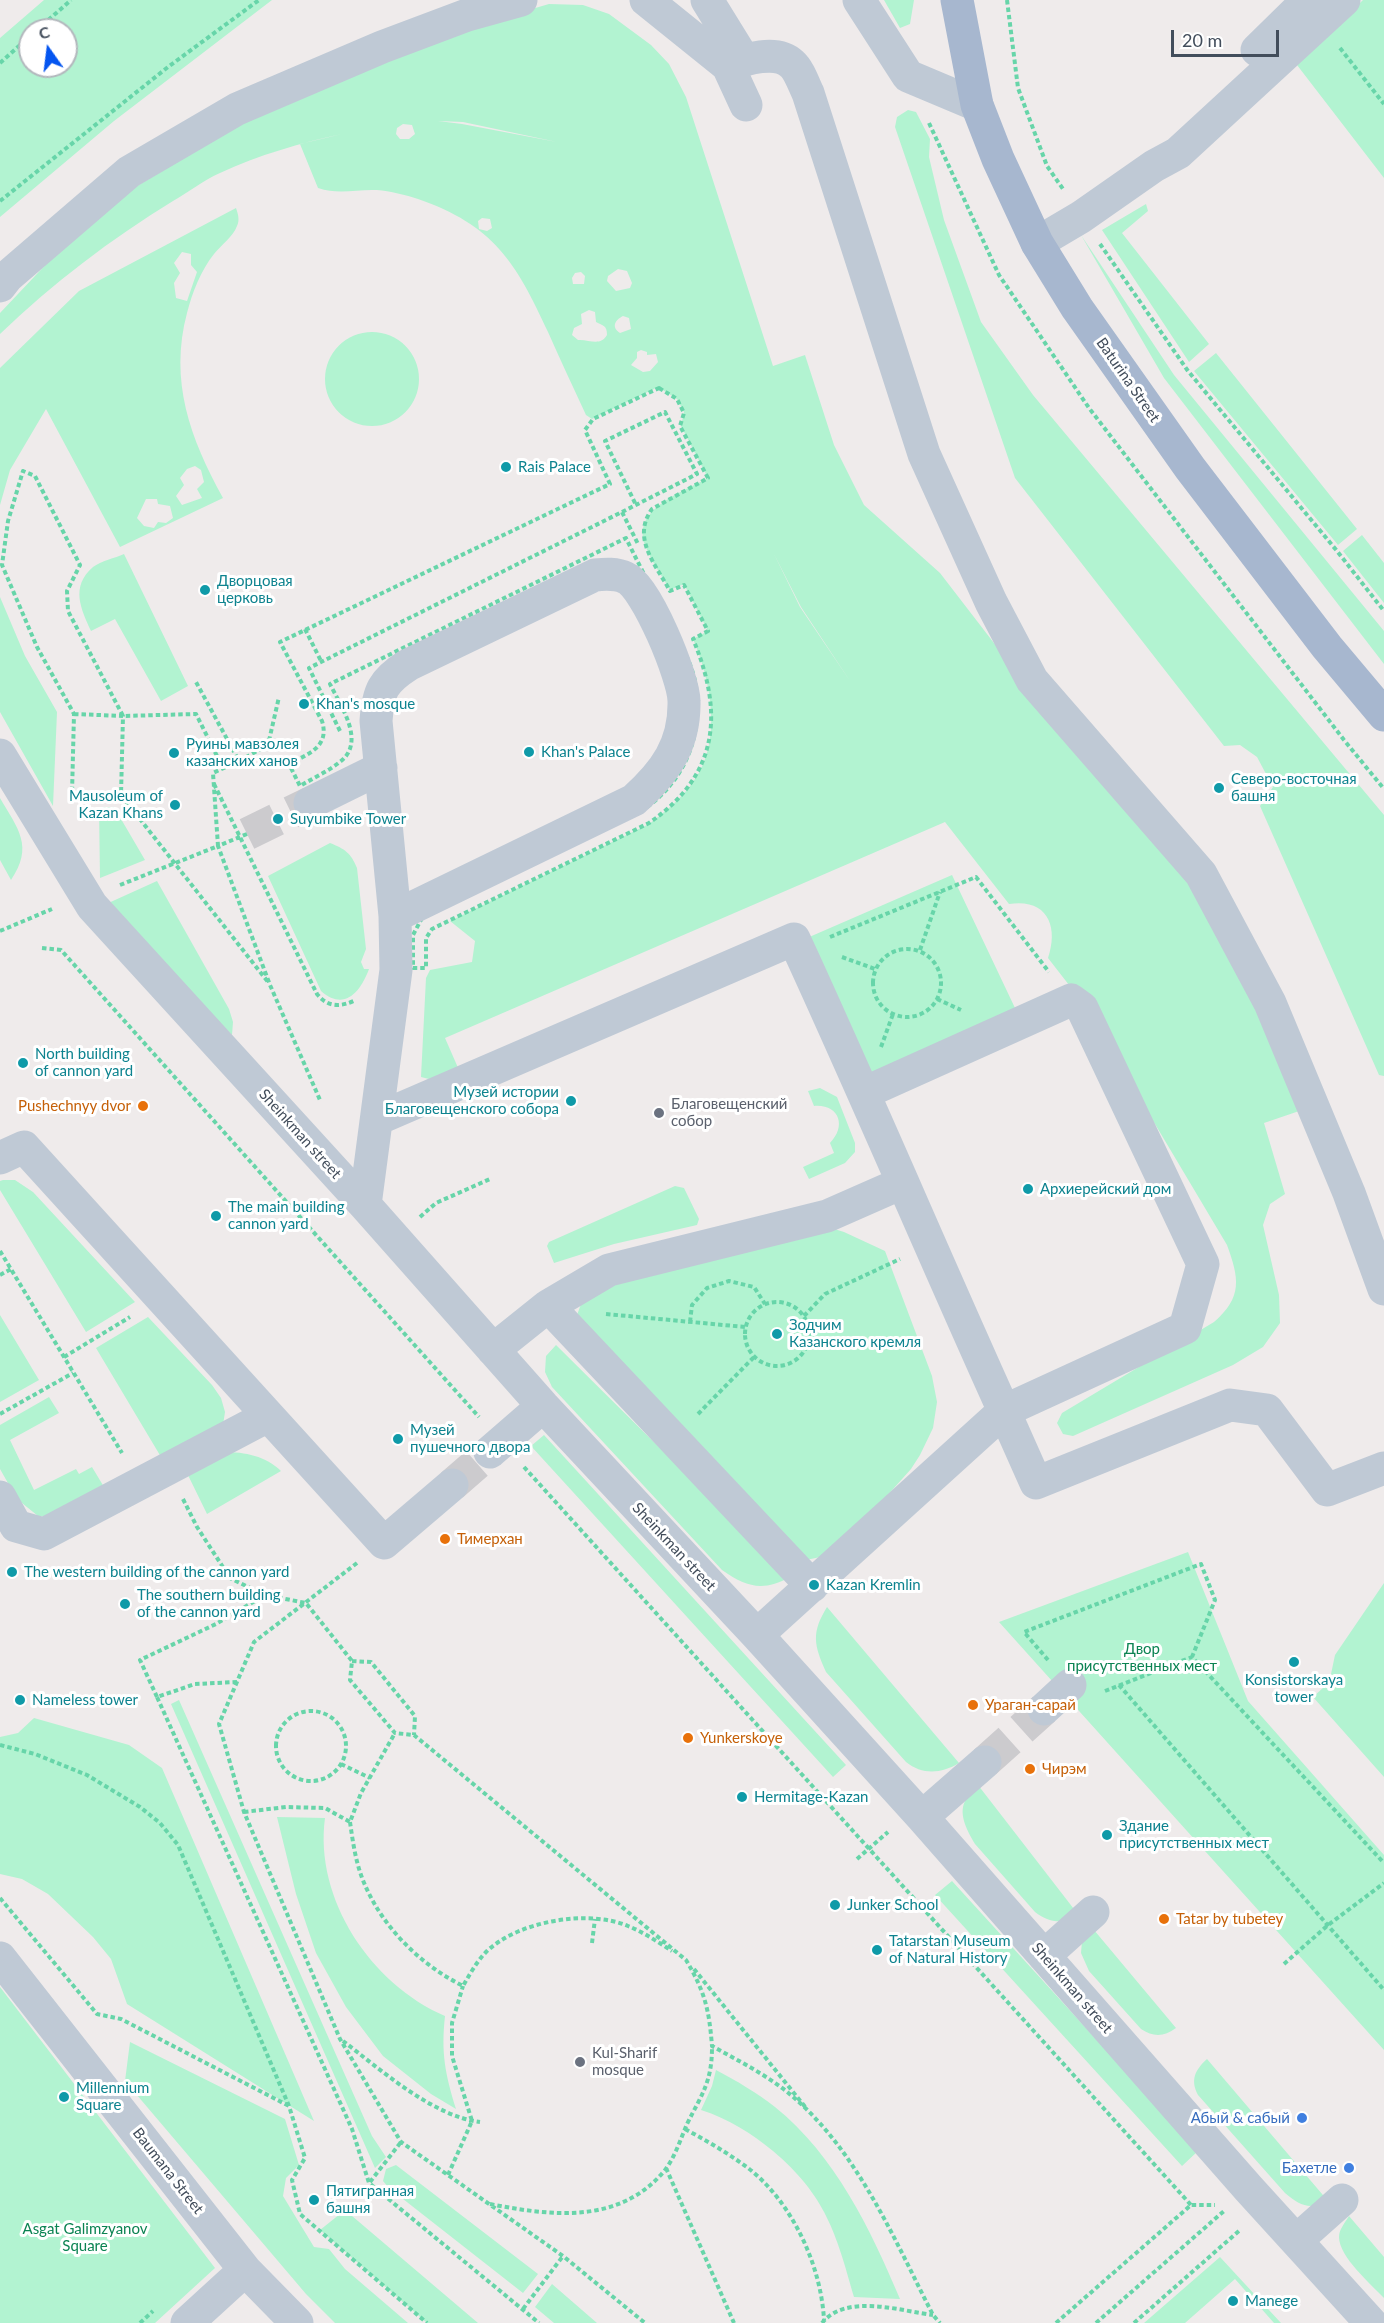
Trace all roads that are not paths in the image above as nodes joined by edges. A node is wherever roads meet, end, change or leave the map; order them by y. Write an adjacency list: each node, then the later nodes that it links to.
1 (521, 0): 12 (street)
2 (646, 0): 8 (street)
3 (707, 0): 8 (street)
4 (859, 0): 10 (street)
5 (957, 0): 10 (main road, Baturina Street)
6 (1344, 0): 7 (street)
7 (1314, 11): 11 (street)
8 (736, 63): 9 (street); 23 (street)
9 (746, 105)
10 (978, 105): 11 (main road, Baturina Street)
11 (1037, 243): 13 (main road, Baturina Street)
12 (0, 286)
13 (1384, 715)
14 (0, 754): 22 (street, Sheinkman street)
15 (361, 767): 16 (street); 17 (street); 17 (street)
16 (309, 803)
17 (394, 916): 19 (street)
18 (864, 1093): 19 (street); 21 (street); 27 (street)
19 (377, 1119): 22 (street)
20 (0, 1158): 28 (street)
21 (902, 1183): 24 (street); 27 (street)
22 (364, 1205): 25 (street, Sheinkman street)
23 (1384, 1289)
24 (548, 1306): 25 (street); 33 (street)
25 (493, 1350): 26 (street, Sheinkman street)
26 (543, 1406): 29 (street); 34 (street, Sheinkman street)
27 (1004, 1411): 30 (street); 33 (street)
28 (268, 1416): 31 (street); 32 (street)
29 (491, 1438)
30 (1384, 1468)
31 (452, 1485)
32 (0, 1497)
33 (812, 1586): 34 (street)
34 (757, 1635): 38 (street, Sheinkman street)
35 (1070, 1685): 36 (street)
36 (1044, 1709)
37 (985, 1762): 38 (street)
38 (917, 1813): 40 (street, Sheinkman street)
39 (1094, 1912): 40 (street)
40 (1044, 1956): 43 (street, Sheinkman street)
41 (0, 1958): 44 (street, Baumana Street)
42 (1342, 2200): 43 (street)
43 (1297, 2240): 47 (street, Sheinkman street)
44 (245, 2270): 45 (street); 46 (street, Baumana Street)
45 (187, 2323)
46 (297, 2323)
47 (1371, 2323)

